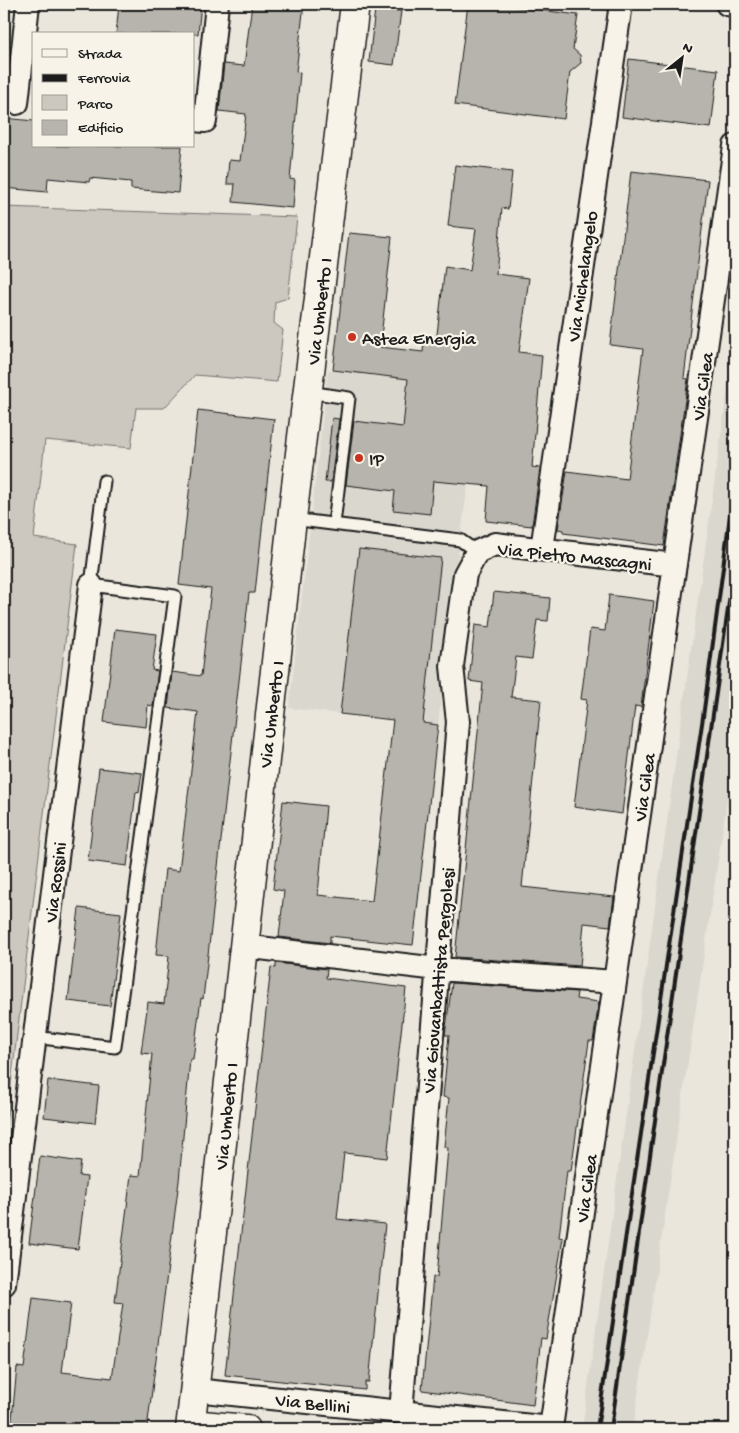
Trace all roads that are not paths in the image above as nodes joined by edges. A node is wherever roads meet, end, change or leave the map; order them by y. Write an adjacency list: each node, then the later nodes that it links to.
1 (28, 4): 7 (street)
2 (217, 4): 8 (street)
3 (355, 4): 10 (main road, Via Umberto I)
4 (620, 4): 14 (street, Via Michelangelo)
5 (727, 4): 6 (street)
6 (735, 5)
7 (18, 103)
8 (195, 120)
9 (735, 146): 16 (street, Via Cilea)
10 (308, 392): 12 (main road, Via Umberto I); 13 (lane)
11 (104, 481): 17 (lane, Via Rossini)
12 (292, 519): 13 (lane); 18 (main road, Via Umberto I)
13 (334, 524): 15 (lane)
14 (542, 549): 15 (street, Via Pietro Mascagni); 16 (street, Via Pietro Mascagni)
15 (477, 552): 19 (street, Via Giovanbattista Pergolesi)
16 (675, 566): 20 (street, Via Cilea)
17 (91, 585): 21 (street, Via Rossini); 21 (lane)
18 (243, 946): 19 (street); 23 (main road, Via Umberto I)
19 (438, 969): 20 (street); 24 (street, Via Giovanbattista Pergolesi)
20 (615, 982): 26 (street, Via Cilea)
21 (34, 1036): 22 (street, Via Rossini)
22 (4, 1284)
23 (195, 1390): 24 (street, Via Bellini); 25 (main road, Via Umberto I)
24 (401, 1412): 26 (street, Via Bellini)
25 (191, 1427): 27 (main road)
26 (551, 1428)
27 (246, 1429)

